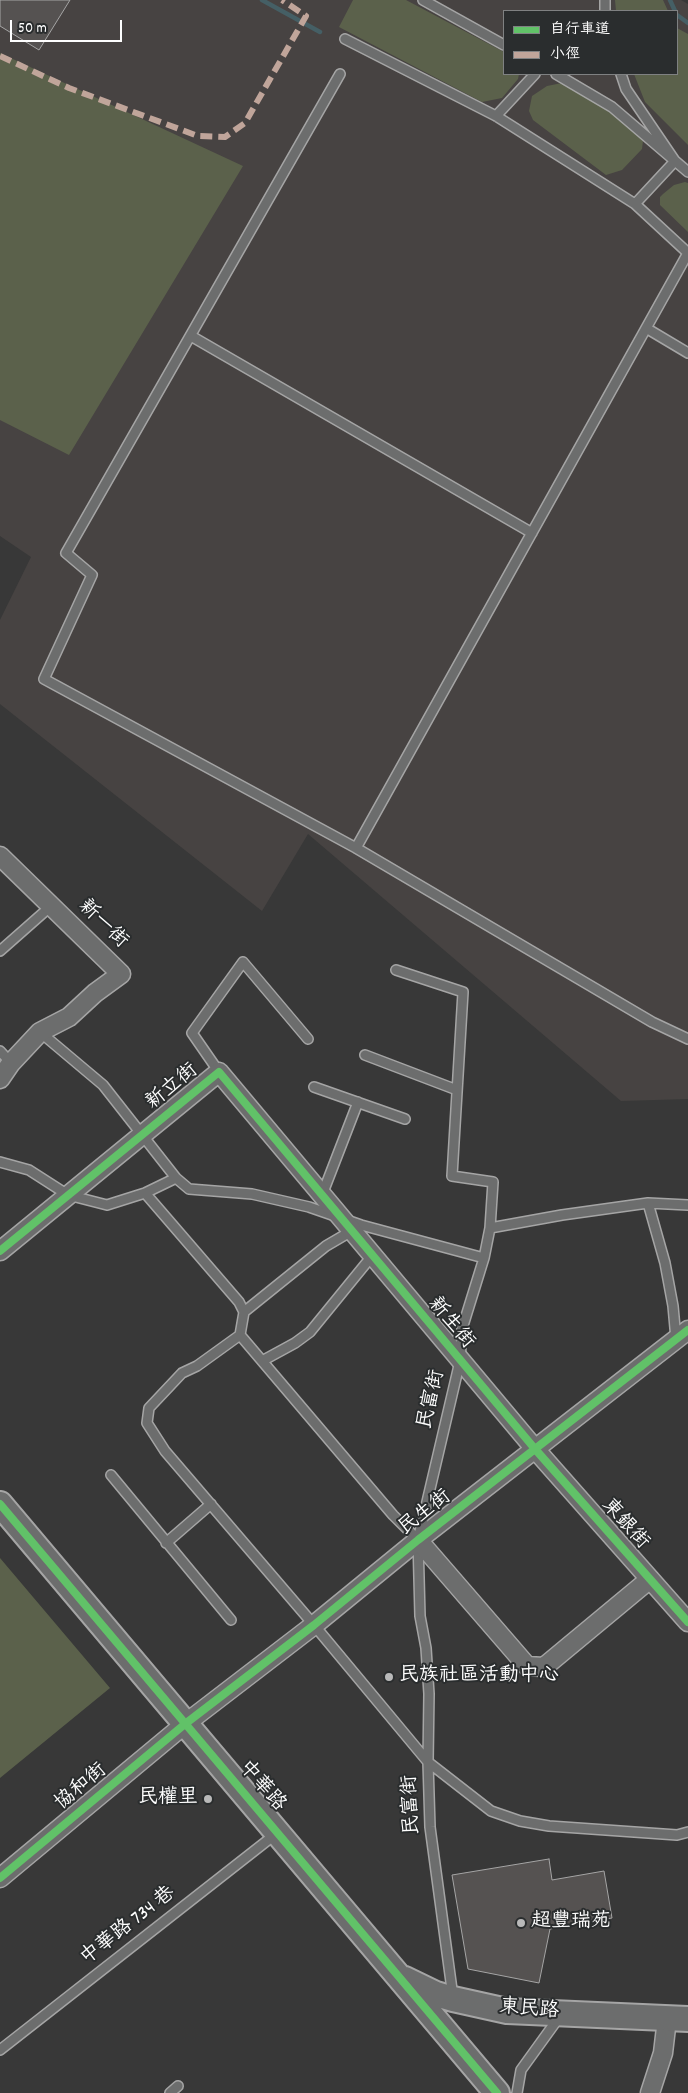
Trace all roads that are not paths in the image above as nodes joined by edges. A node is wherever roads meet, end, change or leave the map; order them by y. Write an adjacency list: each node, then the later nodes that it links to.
1 (423, 0): 3 (lane)
2 (345, 39): 8 (lane)
3 (503, 44)
4 (340, 74): 14 (lane)
5 (534, 75): 8 (lane)
6 (558, 75): 9 (lane)
7 (621, 75): 9 (lane)
8 (496, 116): 11 (lane)
9 (675, 161): 10 (lane); 11 (lane)
10 (688, 172)
11 (635, 204): 12 (lane)
12 (688, 253): 13 (lane)
13 (646, 328): 15 (lane); 16 (lane)
14 (191, 336): 16 (lane); 17 (lane)
15 (688, 353)
16 (532, 533): 17 (lane)
17 (356, 848): 24 (lane)
18 (0, 856): 19 (street, 新一街)
19 (51, 906): 20 (lane); 22 (street, 新一街)
20 (0, 951)
21 (396, 970): 30 (lane)
22 (40, 1032): 26 (street, 新一街); 33 (lane)
23 (308, 1039): 27 (lane)
24 (688, 1039)
25 (365, 1055): 30 (lane)
26 (5, 1057): 28 (street, 新一街)
27 (219, 1072): 33 (street, 新立街); 38 (street, 新立街)
28 (0, 1079)
29 (314, 1087): 31 (lane)
30 (457, 1090): 42 (lane, 民富街)
31 (358, 1102): 32 (lane); 38 (lane)
32 (406, 1119)
33 (142, 1135): 35 (lane); 37 (street, 新立街)
34 (0, 1162): 37 (lane)
35 (176, 1178): 36 (lane); 41 (lane)
36 (145, 1193): 37 (lane); 46 (lane)
37 (68, 1195): 43 (street, 新立街)
38 (322, 1195): 41 (street, 新立街)
39 (648, 1203): 40 (lane); 42 (lane); 47 (lane)
40 (688, 1205)
41 (351, 1224): 44 (street, 新生街); 45 (lane); 46 (lane)
42 (490, 1228): 45 (lane, 民富街)
43 (0, 1251)
44 (372, 1256): 49 (lane); 50 (street, 新生街)
45 (484, 1258): 50 (lane, 民富街)
46 (244, 1312): 48 (lane)
47 (682, 1334): 51 (street, 民生街)
48 (240, 1335): 49 (lane); 54 (lane)
49 (262, 1361): 55 (lane)
50 (460, 1361): 51 (street, 新生街); 55 (lane, 民富街)
51 (535, 1449): 55 (street, 民生街); 57 (street, 東銀街)
52 (111, 1475): 56 (lane)
53 (0, 1504): 61 (street, 中華路)
54 (211, 1504): 56 (lane); 60 (lane)
55 (418, 1540): 57 (street); 60 (street, 民生街); 62 (lane, 民富街)
56 (166, 1543): 58 (lane)
57 (650, 1579): 59 (street, 東銀街)
58 (231, 1620)
59 (688, 1622)
60 (314, 1625): 61 (street, 民生街); 62 (lane)
61 (185, 1724): 63 (street, 中華路); 65 (street, 協和街)
62 (428, 1762): 64 (lane); 67 (lane, 民富街)
63 (279, 1832): 66 (street, 中華路); 70 (lane, 中華路 734 巷)
64 (688, 1832)
65 (0, 1878)
66 (396, 1975): 67 (street, 東民路); 73 (street, 中華路)
67 (453, 1999): 68 (street, 東民路)
68 (561, 2014): 69 (street, 東民路); 74 (lane)
69 (678, 2019): 75 (street, 東民路)
70 (0, 2050)
71 (178, 2086): 72 (lane)
72 (170, 2093)
73 (497, 2093)
74 (517, 2093)
75 (650, 2093)

